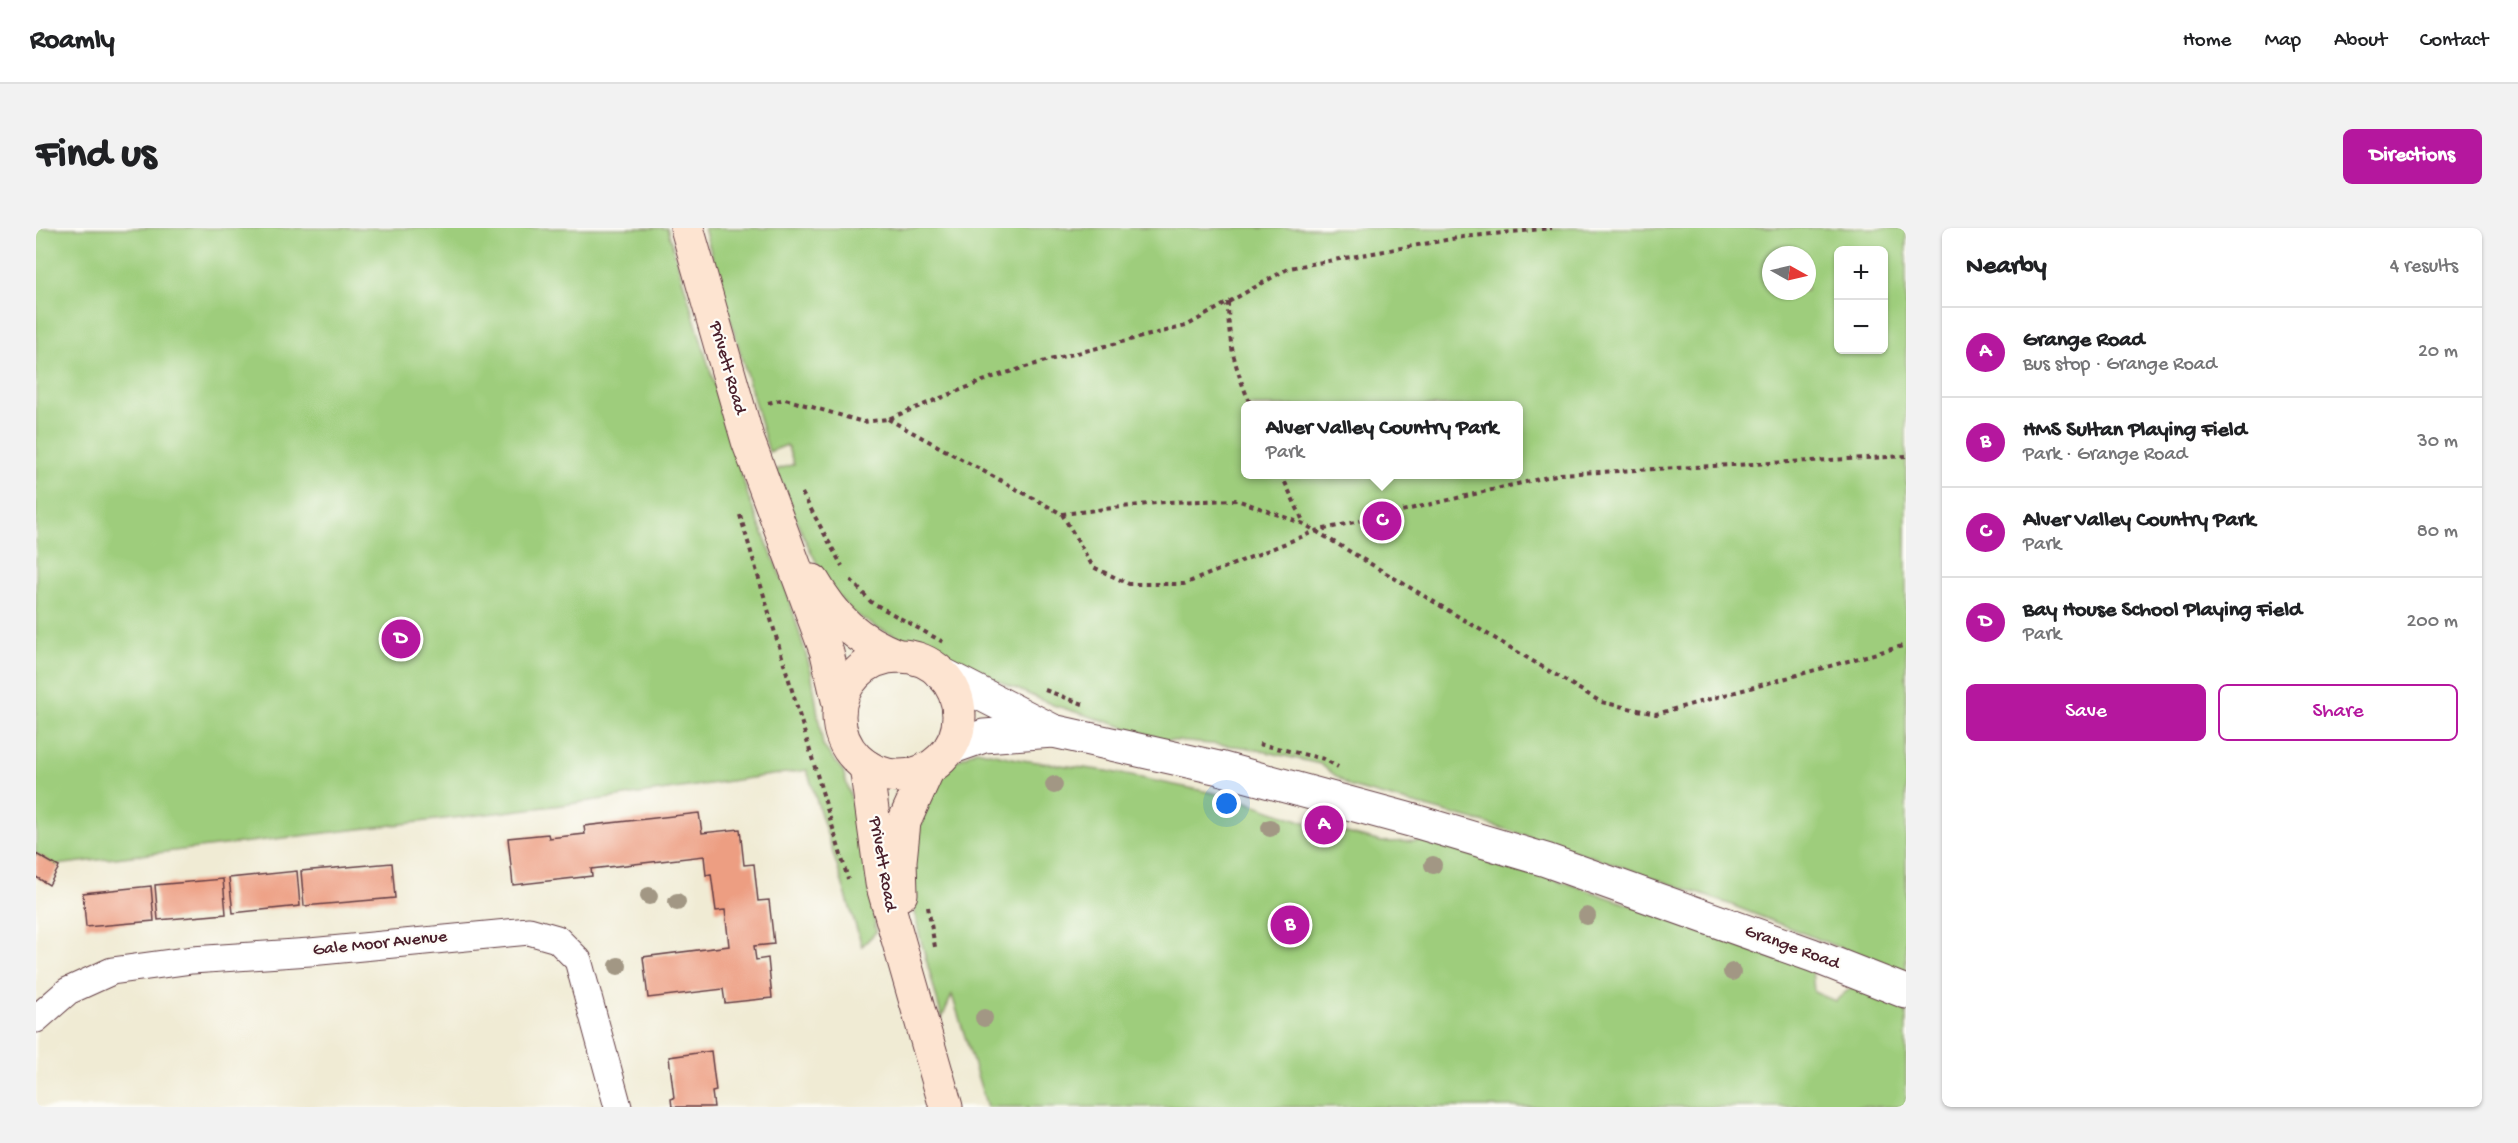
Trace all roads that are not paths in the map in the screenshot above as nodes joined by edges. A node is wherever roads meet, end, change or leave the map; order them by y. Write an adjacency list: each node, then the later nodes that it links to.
1 (687, 228): 2 (main road, Privett Road)
2 (771, 506): 3 (main road, Privett Road); 5 (main road, Privett Road)
3 (898, 656): 4 (main road); 5 (main road)
4 (946, 660): 6 (street, Grange Road); 7 (main road)
5 (839, 704): 8 (main road)
6 (1053, 731): 7 (street, Grange Road); 10 (street, Grange Road)
7 (939, 759): 8 (main road); 9 (main road, Privett Road)
8 (866, 766): 9 (main road, Privett Road)
9 (903, 961): 13 (main road, Privett Road)
10 (1906, 992)
11 (36, 1019): 12 (street, Gale Moor Avenue)
12 (618, 1107)
13 (946, 1107)

